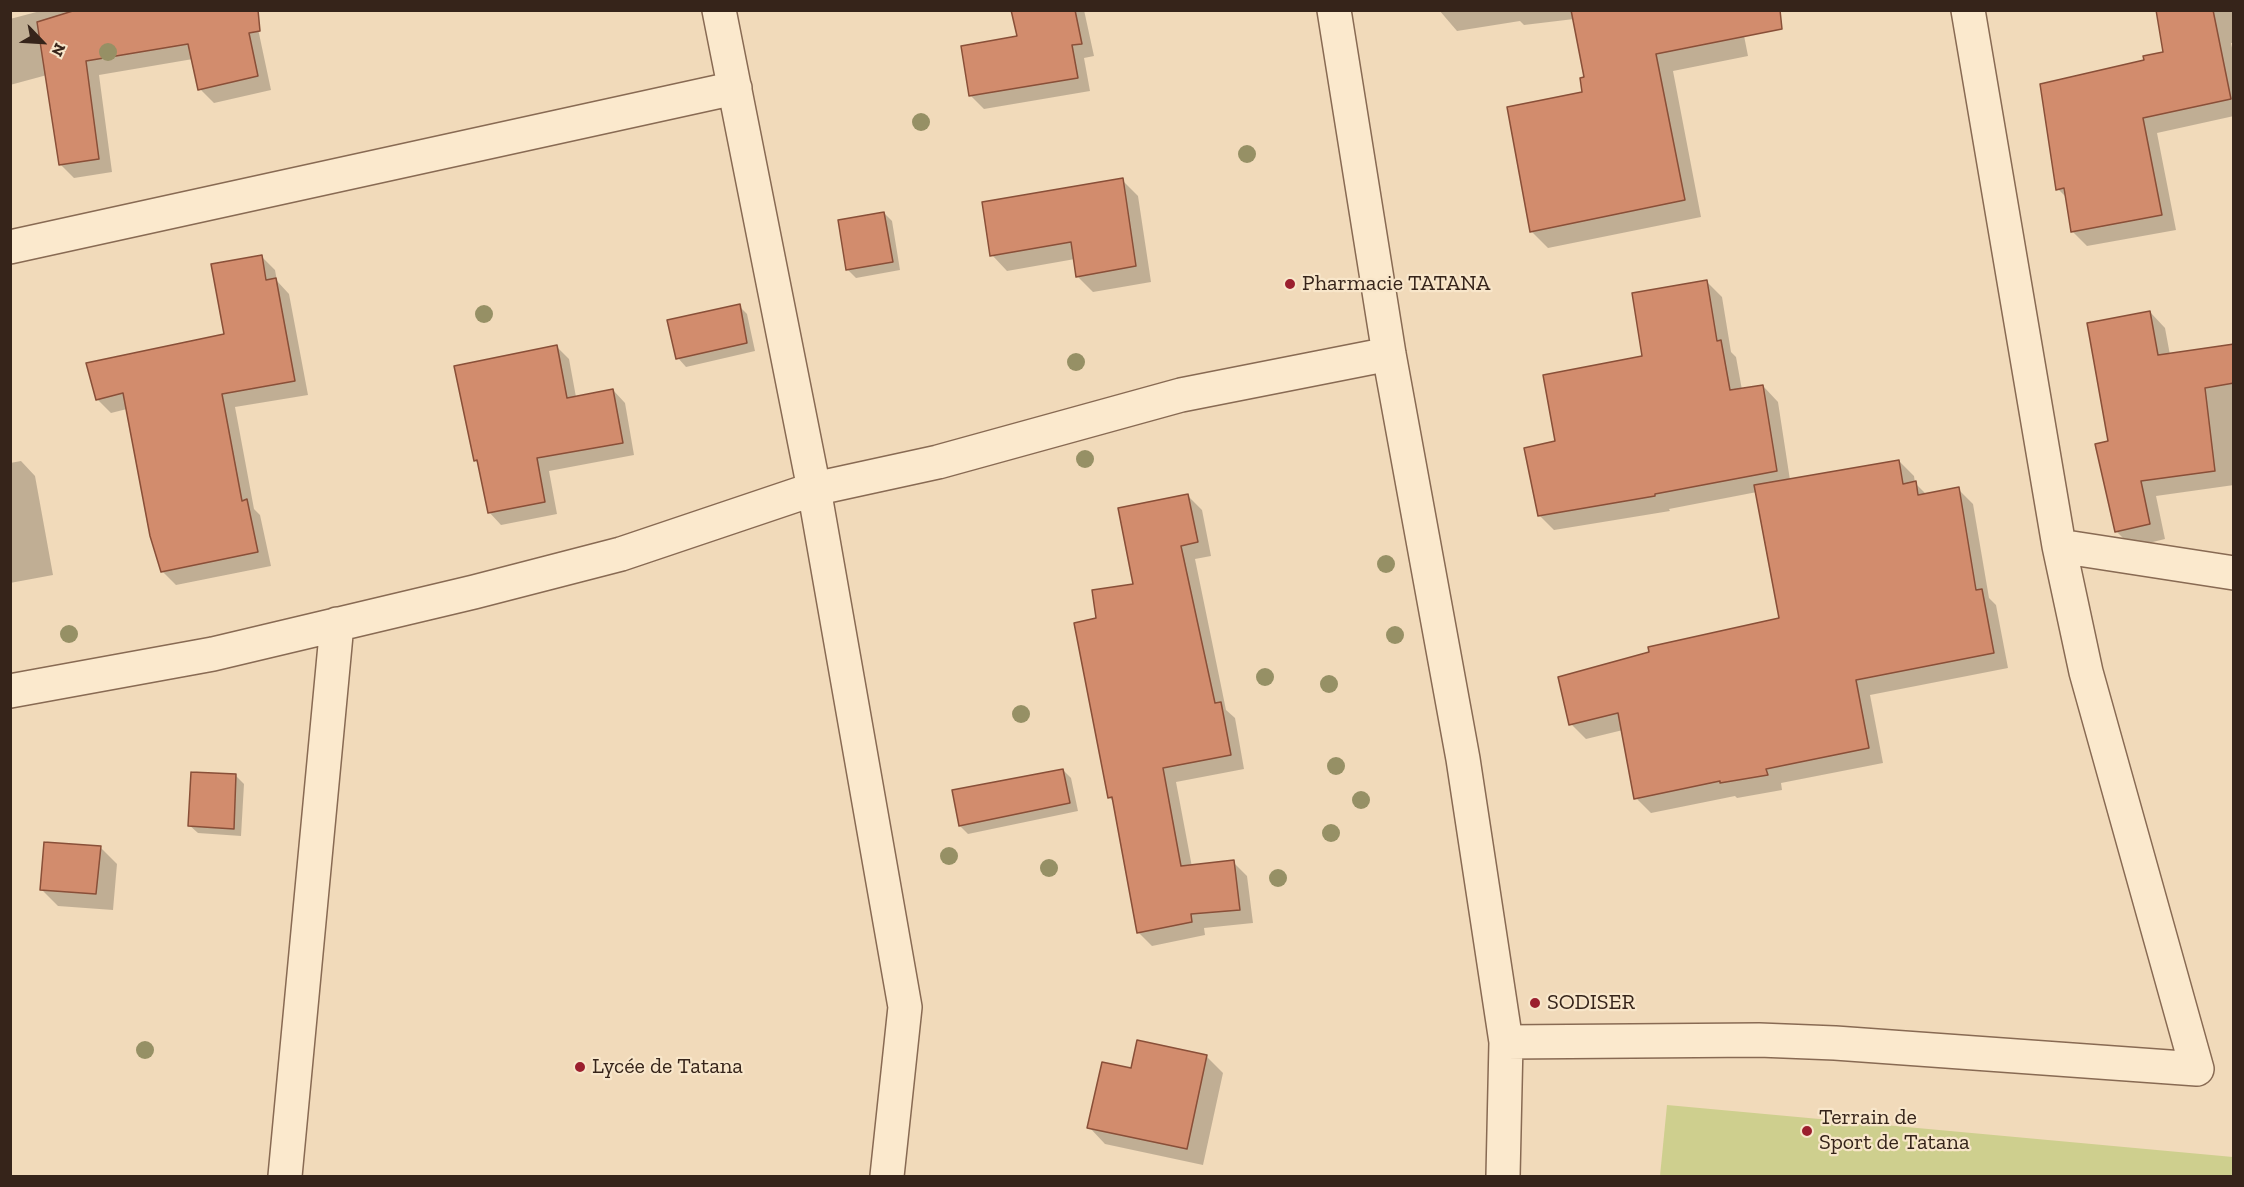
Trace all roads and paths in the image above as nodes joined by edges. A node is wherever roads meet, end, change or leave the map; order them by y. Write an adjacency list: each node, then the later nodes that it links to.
1 (719, 10): 4 (street)
2 (1335, 10): 6 (street)
3 (1968, 10): 8 (street)
4 (735, 88): 5 (street); 7 (street)
5 (10, 247)
6 (1389, 354): 7 (street); 12 (street)
7 (814, 489): 10 (street); 14 (street)
8 (2059, 546): 9 (street); 12 (street)
9 (2234, 573)
10 (337, 624): 11 (street); 13 (street)
11 (10, 691)
12 (1506, 1042): 15 (street)
13 (285, 1176)
14 (887, 1176)
15 (1503, 1176)

